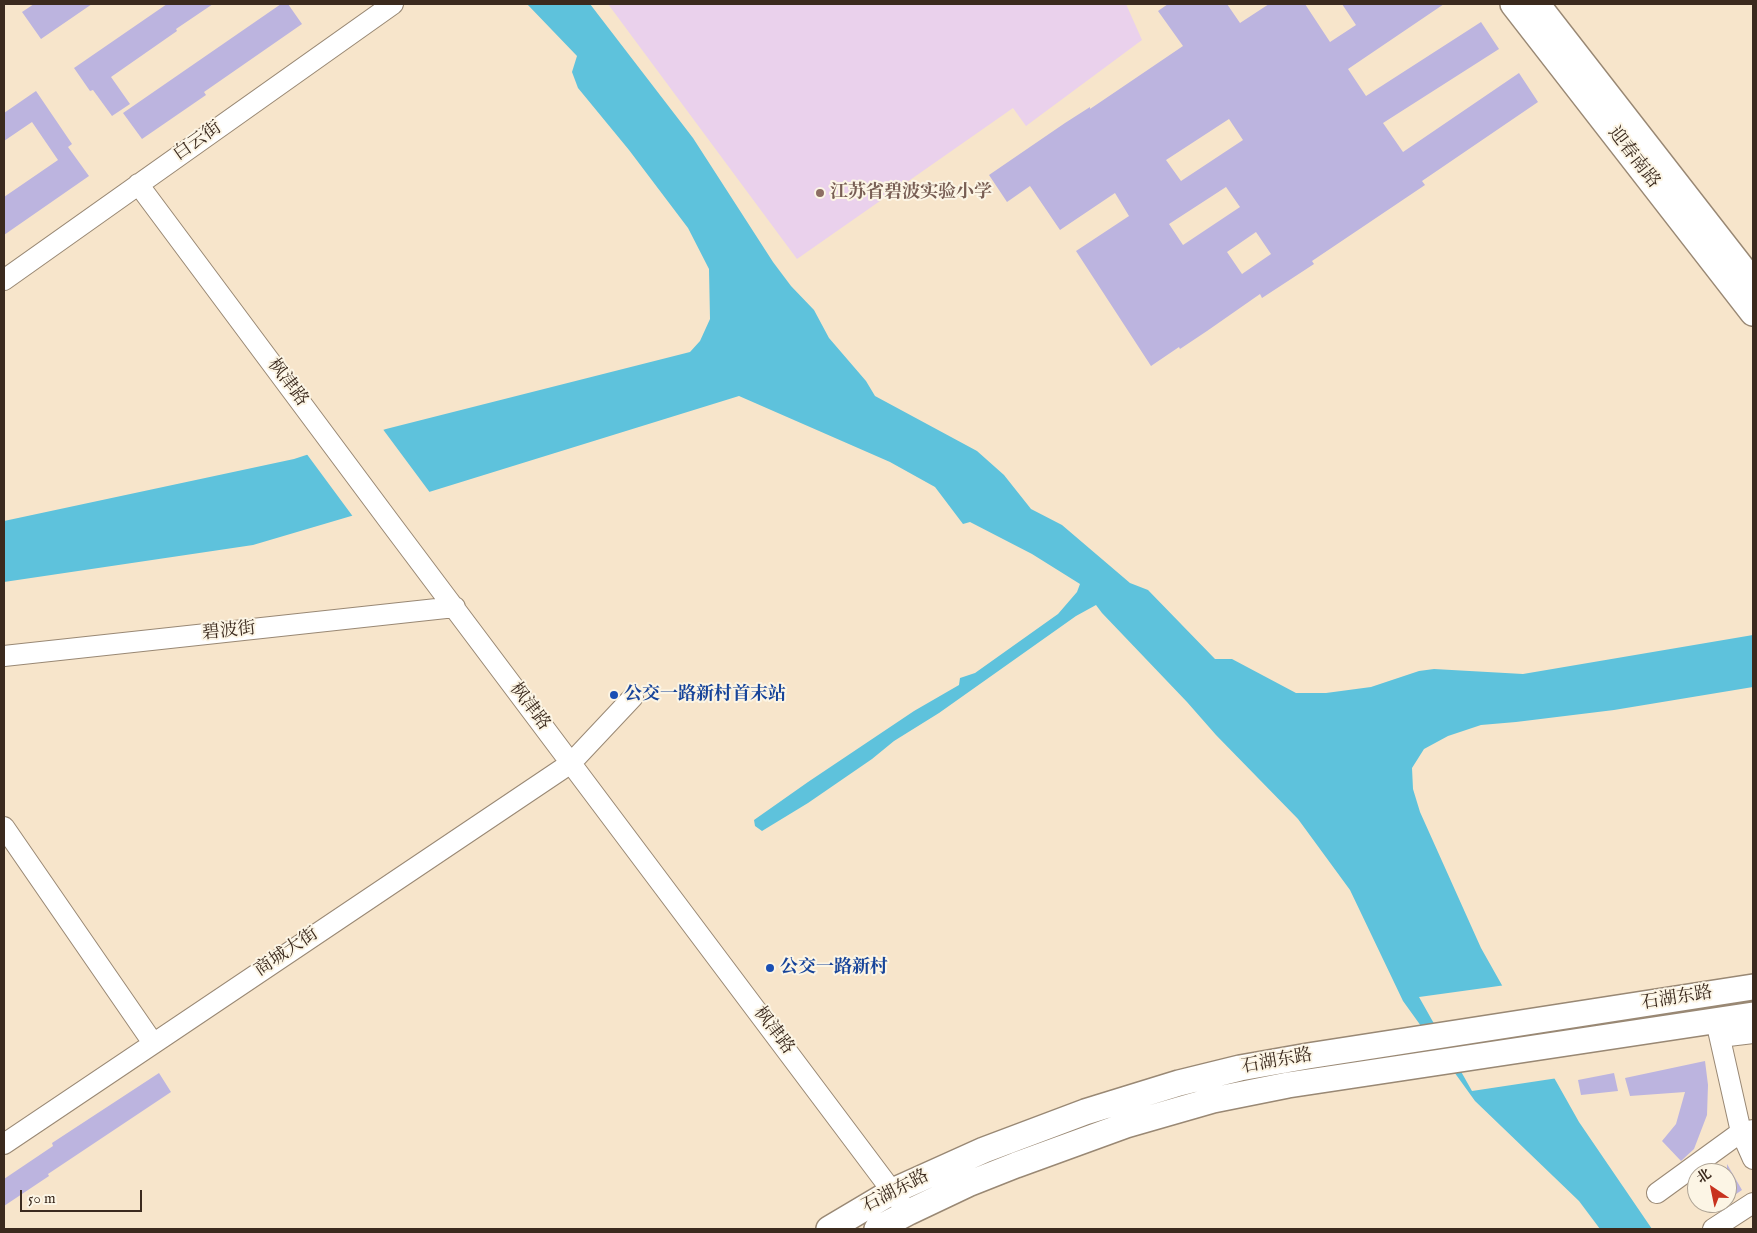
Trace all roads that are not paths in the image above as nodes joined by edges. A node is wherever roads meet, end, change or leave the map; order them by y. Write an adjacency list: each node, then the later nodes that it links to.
1 (393, 4): 4 (street, 白云街)
2 (1513, 4): 7 (main road, 迎春南路)
3 (1537, 4): 6 (main road, 迎春南路)
4 (138, 184): 5 (street, 白云街); 8 (street, 枫津路)
5 (4, 280)
6 (1753, 282)
7 (1753, 313)
8 (455, 607): 9 (street, 碧波街); 11 (street, 枫津路)
9 (4, 656)
10 (633, 697): 11 (street, 商城大街)
11 (571, 762): 17 (street, 商城大街); 21 (street, 枫津路)
12 (4, 827): 17 (street)
13 (1753, 987): 21 (main road, 石湖东路)
14 (1753, 1016): 15 (main road, 石湖东路)
15 (1718, 1029): 16 (street); 18 (street); 24 (main road, 石湖东路)
16 (1753, 1033)
17 (153, 1043): 19 (street, 商城大街)
18 (1747, 1131): 20 (street); 22 (street)
19 (4, 1144)
20 (1753, 1159)
21 (893, 1191): 24 (street, 枫津路); 25 (main road, 石湖东路)
22 (1657, 1193)
23 (1753, 1203): 27 (street)
24 (915, 1221): 26 (main road, 石湖东路)
25 (829, 1229)
26 (877, 1229)
27 (1713, 1229)

